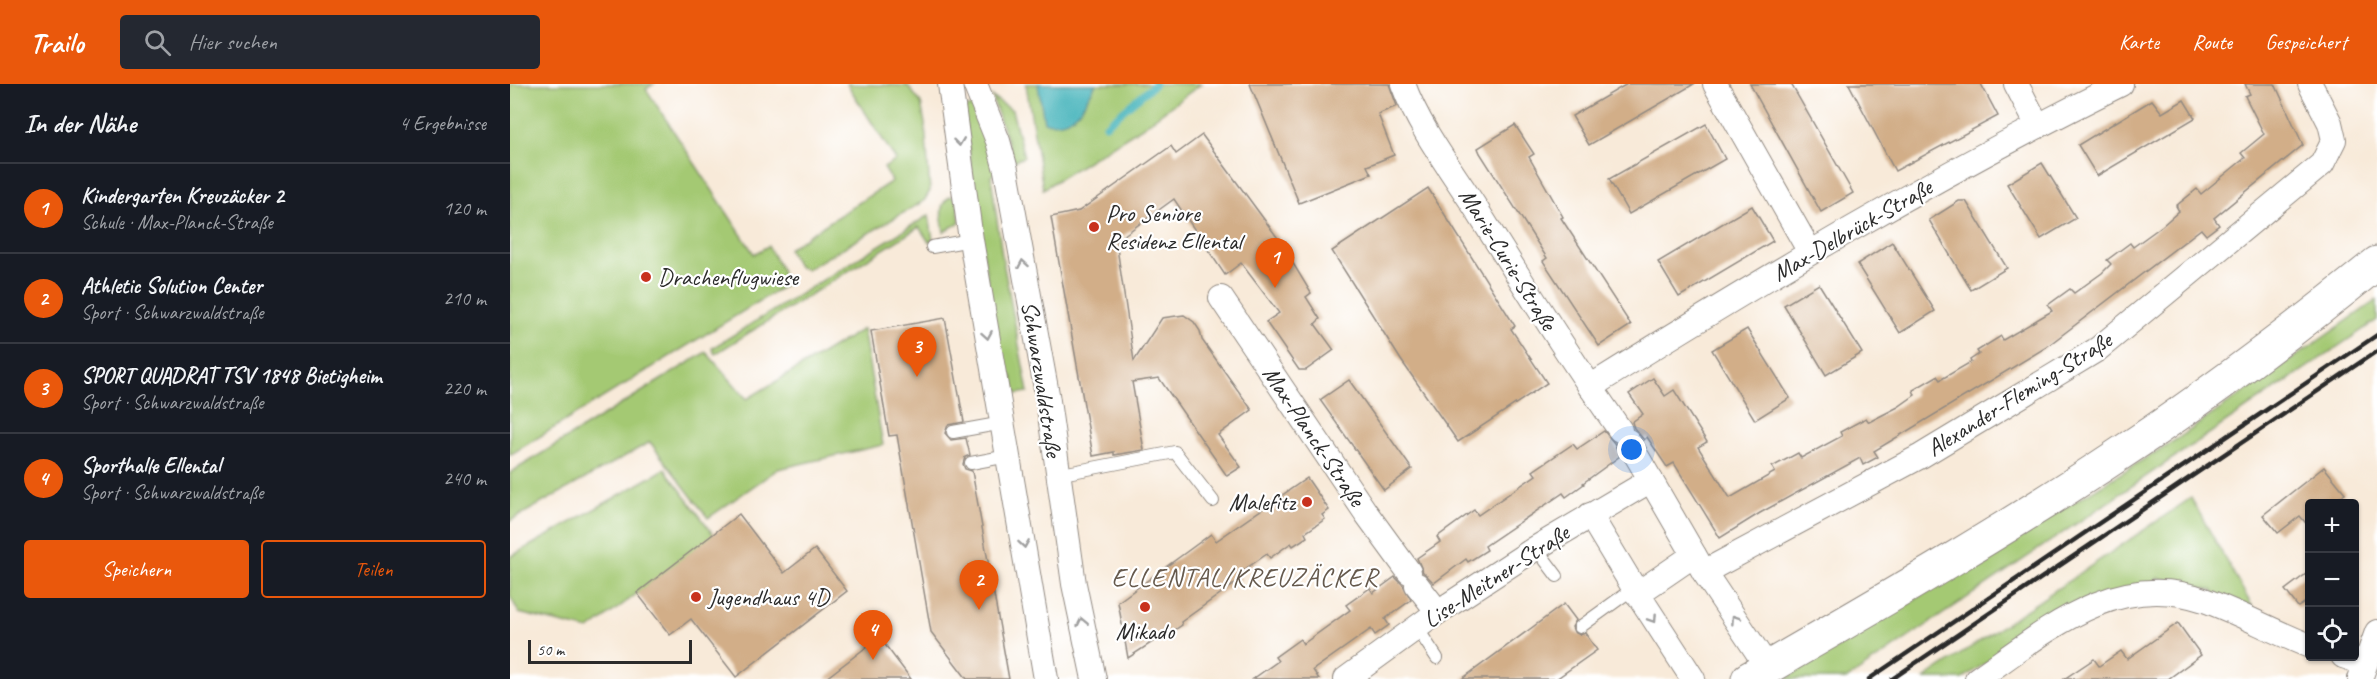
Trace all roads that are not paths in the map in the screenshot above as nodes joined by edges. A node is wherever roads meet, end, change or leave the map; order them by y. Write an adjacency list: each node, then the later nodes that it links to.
1 (950, 84): 9 (street, Schwarzwaldstraße, one-way to 9)
2 (975, 84): 19 (street, Schwarzwaldstraße, one-way to 2)
3 (1403, 84): 14 (street, Marie-Curie-Straße)
4 (1715, 84): 11 (street)
5 (2016, 84): 8 (street)
6 (2121, 84): 8 (street, Max-Delbrück-Straße)
7 (2310, 84): 24 (street, Alexander-Fleming-Straße)
8 (2038, 126): 11 (street, Max-Delbrück-Straße)
9 (971, 240): 10 (lane); 15 (street, Schwarzwaldstraße, one-way to 15)
10 (932, 248)
11 (1810, 252): 14 (street, Max-Delbrück-Straße)
12 (2377, 263): 34 (main road)
13 (1221, 298): 27 (street, Max-Planck-Straße)
14 (1590, 387): 20 (street, Marie-Curie-Straße)
15 (1003, 423): 16 (lane); 17 (street, Schwarzwaldstraße)
16 (953, 432)
17 (1008, 456): 18 (lane); 35 (street, Schwarzwaldstraße, one-way to 35)
18 (971, 463)
19 (1057, 475): 21 (lane); 36 (street, Schwarzwaldstraße, one-way to 19)
20 (1651, 480): 22 (street, Lise-Meitner-Straße); 24 (street, Marie-Curie-Straße)
21 (1213, 501)
22 (1590, 515): 23 (street, Lise-Meitner-Straße); 26 (street)
23 (1536, 548): 25 (lane); 27 (street, Lise-Meitner-Straße)
24 (1699, 563): 26 (street, Alexander-Fleming-Straße); 34 (street, Marie-Curie-Straße, one-way to 24)
25 (1557, 576)
26 (1635, 591): 28 (lane); 38 (street, one-way to 38)
27 (1437, 612): 29 (street, Lise-Meitner-Straße)
28 (1580, 627)
29 (1417, 628): 32 (lane); 37 (street, Lise-Meitner-Straße)
30 (2377, 632): 33 (street)
31 (2305, 644): 39 (street)
32 (1437, 658)
33 (2355, 666)
34 (1758, 673)
35 (1046, 679)
36 (1094, 679)
37 (1346, 679)
38 (1693, 679)
39 (1977, 679)

